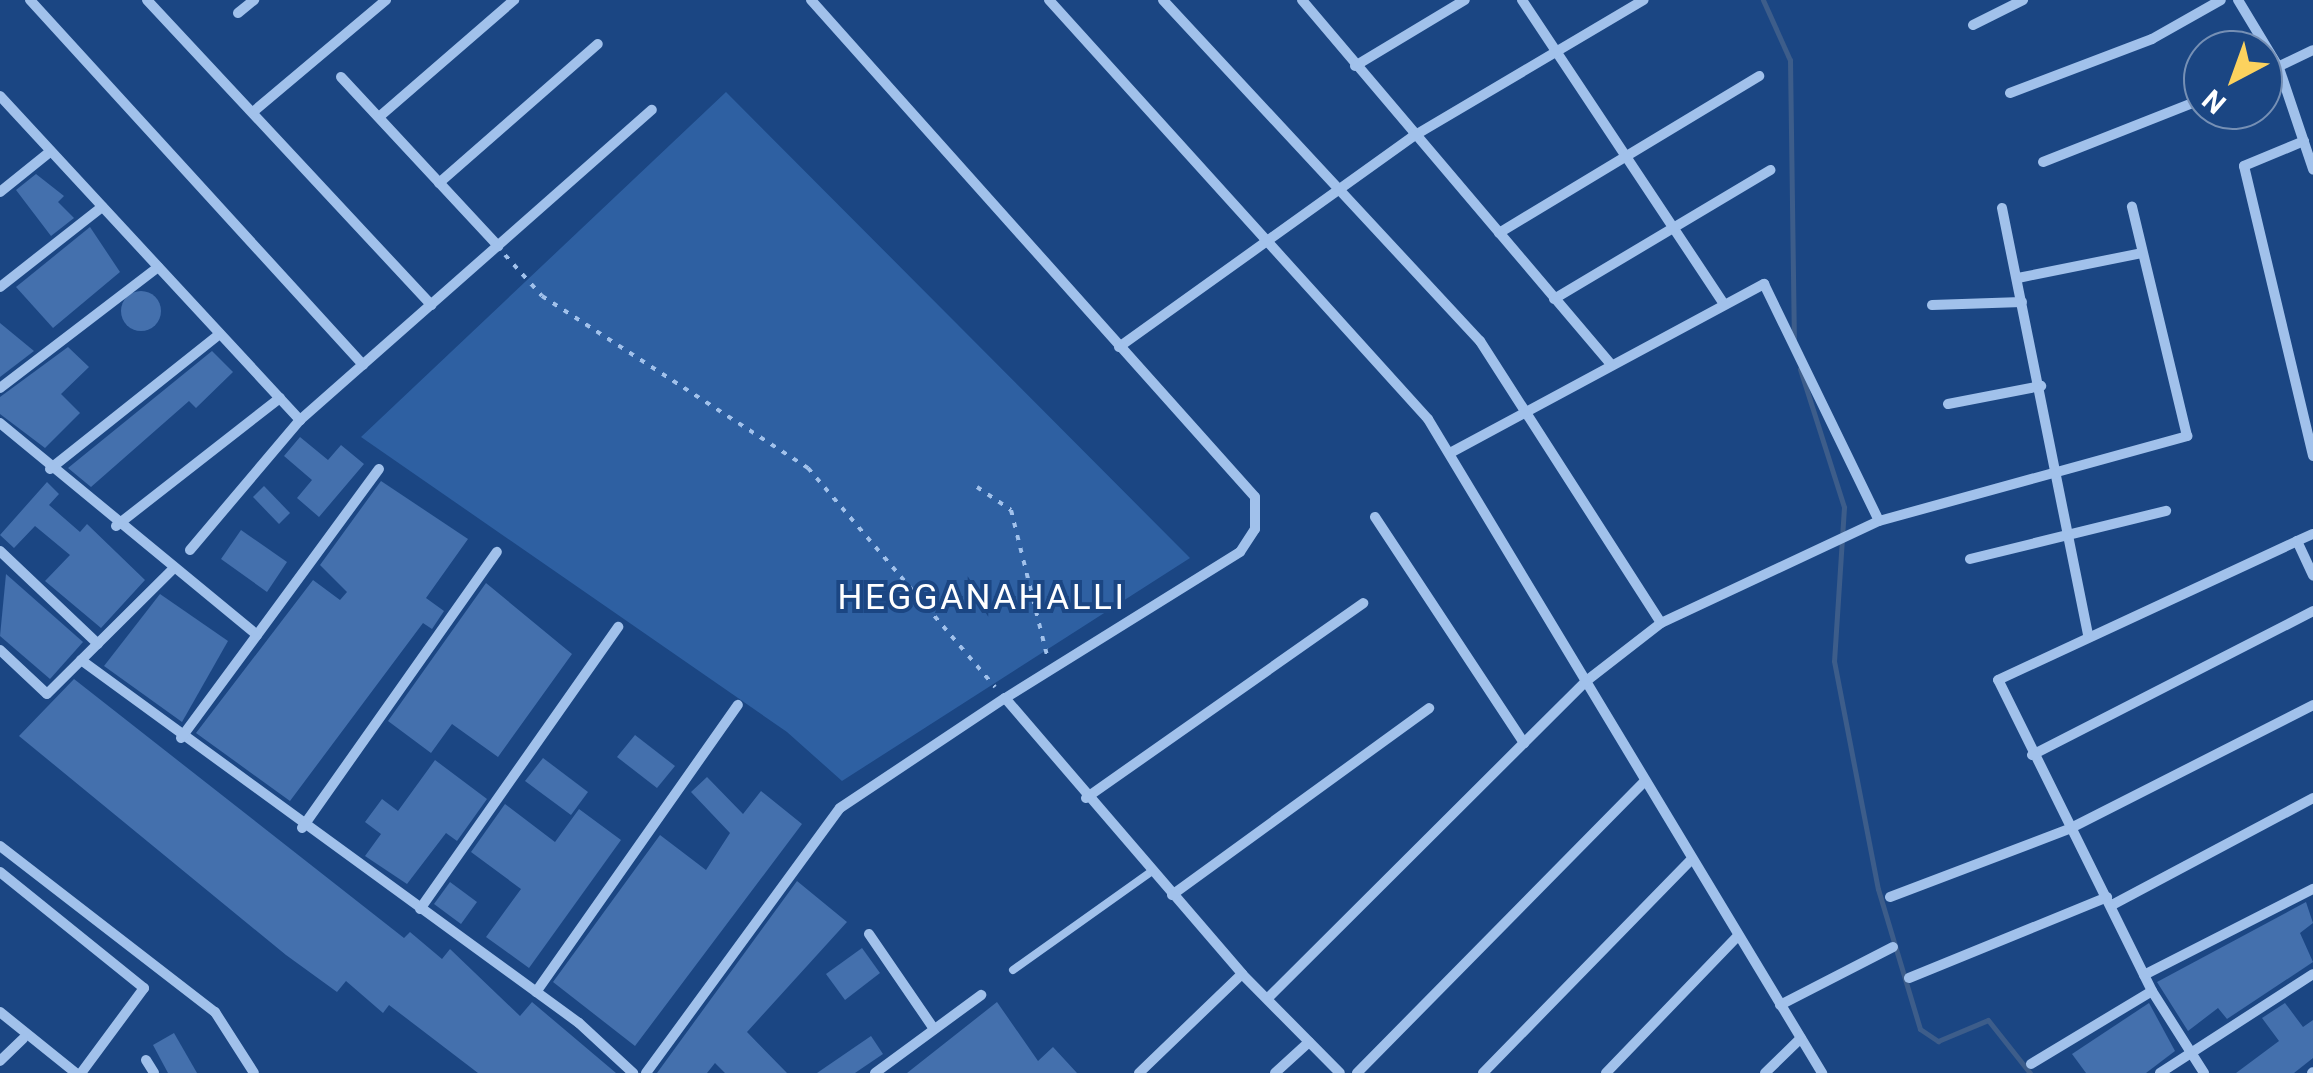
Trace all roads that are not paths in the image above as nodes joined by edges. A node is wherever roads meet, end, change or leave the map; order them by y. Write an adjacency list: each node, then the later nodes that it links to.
1 (30, 0): 64 (street)
2 (147, 0): 33 (street)
3 (254, 0): 18 (street)
4 (366, 0): 17 (street)
5 (386, 0): 17 (street)
6 (514, 0): 34 (street)
7 (810, 0): 62 (street)
8 (1049, 0): 50 (street)
9 (1163, 0): 44 (street)
10 (1302, 0): 24 (street)
11 (1465, 0): 24 (street)
12 (1522, 0): 23 (street)
13 (1644, 0): 23 (street)
14 (2023, 0): 19 (street)
15 (2221, 0): 29 (street)
16 (2238, 0): 20 (street)
17 (375, 10): 33 (street)
18 (238, 13)
19 (1974, 25)
20 (2256, 30)
21 (598, 44): 42 (street)
22 (2313, 50): 25 (street)
23 (1558, 53): 35 (street); 38 (street)
24 (1356, 66): 35 (street)
25 (2283, 66)
26 (1759, 76): 38 (street)
27 (342, 77): 34 (street)
28 (2283, 80): 36 (street)
29 (2010, 93)
30 (0, 97): 37 (street)
31 (2183, 108): 39 (street)
32 (652, 110): 51 (street)
33 (253, 112): 59 (street)
34 (379, 117): 42 (street)
35 (1412, 137): 44 (street); 49 (street)
36 (2304, 141): 40 (street); 73 (street)
37 (51, 151): 43 (street); 45 (street)
38 (1626, 156): 48 (street); 49 (street)
39 (2043, 162)
40 (2313, 169)
41 (1770, 170): 48 (street)
42 (439, 183): 51 (street)
43 (0, 192)
44 (1337, 192): 50 (street); 69 (street)
45 (102, 207): 53 (street); 55 (street)
46 (2132, 207): 52 (street)
47 (2002, 208): 54 (street)
48 (1674, 228): 56 (street); 57 (street)
49 (1499, 233): 56 (street)
50 (1262, 242): 62 (street); 72 (street)
51 (498, 246): 59 (street)
52 (2142, 253): 54 (street); 76 (street)
53 (158, 267): 61 (street); 66 (street)
54 (2018, 278): 58 (street)
55 (0, 287)
56 (1554, 299): 63 (street)
57 (1722, 301): 63 (street); 79 (street)
58 (2022, 302): 60 (street); 65 (street)
59 (431, 305): 64 (street)
60 (1932, 305)
61 (220, 334): 67 (street); 75 (street)
62 (1119, 347): 100 (street)
63 (1610, 363): 69 (street)
64 (364, 365): 70 (street)
65 (2041, 386): 68 (street); 76 (street)
66 (0, 388)
67 (280, 398): 70 (street); 80 (street)
68 (1948, 404)
69 (1530, 408): 72 (street); 92 (street)
70 (300, 420): 84 (street)
71 (0, 423): 75 (street)
72 (1450, 453): 99 (street)
73 (2313, 456)
74 (379, 468): 94 (street)
75 (50, 469): 80 (street)
76 (2060, 470): 79 (street); 81 (street)
77 (2166, 511): 81 (street)
78 (1375, 517): 105 (street)
79 (1880, 521): 92 (street)
80 (116, 526): 88 (street)
81 (2071, 534): 87 (street); 95 (street)
82 (2313, 534): 83 (street)
83 (2297, 541): 89 (street); 95 (street)
84 (190, 550)
85 (0, 551): 96 (street)
86 (497, 552): 110 (street)
87 (1970, 559)
88 (171, 571): 94 (street); 96 (street)
89 (2313, 576)
90 (1363, 604): 108 (street)
91 (2313, 611): 106 (street)
92 (1661, 623): 99 (street)
93 (618, 627): 120 (street)
94 (258, 635): 104 (street)
95 (2088, 636): 106 (street)
96 (98, 644): 98 (street)
97 (0, 650): 98 (street)
98 (81, 660): 104 (street)
99 (1586, 682): 105 (street); 107 (street)
100 (1005, 698): 108 (street); 147 (street)
101 (738, 705): 130 (street)
102 (2313, 705): 111 (street)
103 (1430, 708): 117 (street)
104 (181, 738): 110 (street)
105 (1524, 744): 132 (street)
106 (2032, 755): 111 (street)
107 (1645, 782): 113 (street); 152 (street)
108 (1086, 798): 115 (street)
109 (2313, 798): 119 (street)
110 (302, 828): 120 (street)
111 (2069, 829): 118 (street); 119 (street)
112 (0, 846): 145 (street)
113 (1691, 860): 122 (street); 153 (street)
114 (0, 872): 143 (street)
115 (1151, 872): 117 (street); 124 (lane)
116 (2313, 890): 127 (street)
117 (1172, 895): 125 (street)
118 (1890, 897)
119 (2110, 901): 127 (street); 128 (street)
120 (420, 908): 130 (street)
121 (870, 934): 135 (street)
122 (1737, 937): 133 (street); 154 (street)
123 (1893, 947): 133 (street)
124 (1013, 970)
125 (1242, 974): 132 (street); 149 (street)
126 (2313, 974): 139 (street)
127 (2144, 975): 129 (street)
128 (1909, 978)
129 (2152, 991): 139 (street); 142 (street)
130 (536, 992): 146 (street)
131 (981, 995): 135 (street)
132 (1269, 997): 138 (street)
133 (1780, 1005): 136 (street)
134 (0, 1012): 143 (street)
135 (934, 1029): 148 (street)
136 (1800, 1038): 155 (street); 156 (street)
137 (23, 1039): 141 (street)
138 (1310, 1042): 150 (street); 151 (street)
139 (2192, 1051): 157 (street); 158 (street)
140 (146, 1060): 144 (street)
141 (0, 1061)
142 (2030, 1064)
143 (78, 1073)
144 (154, 1073)
145 (254, 1073)
146 (632, 1073)
147 (646, 1073)
148 (875, 1073)
149 (1138, 1073)
150 (1275, 1073)
151 (1340, 1073)
152 (1357, 1073)
153 (1483, 1073)
154 (1606, 1073)
155 (1765, 1073)
156 (1822, 1073)
157 (2160, 1073)
158 (2204, 1073)

